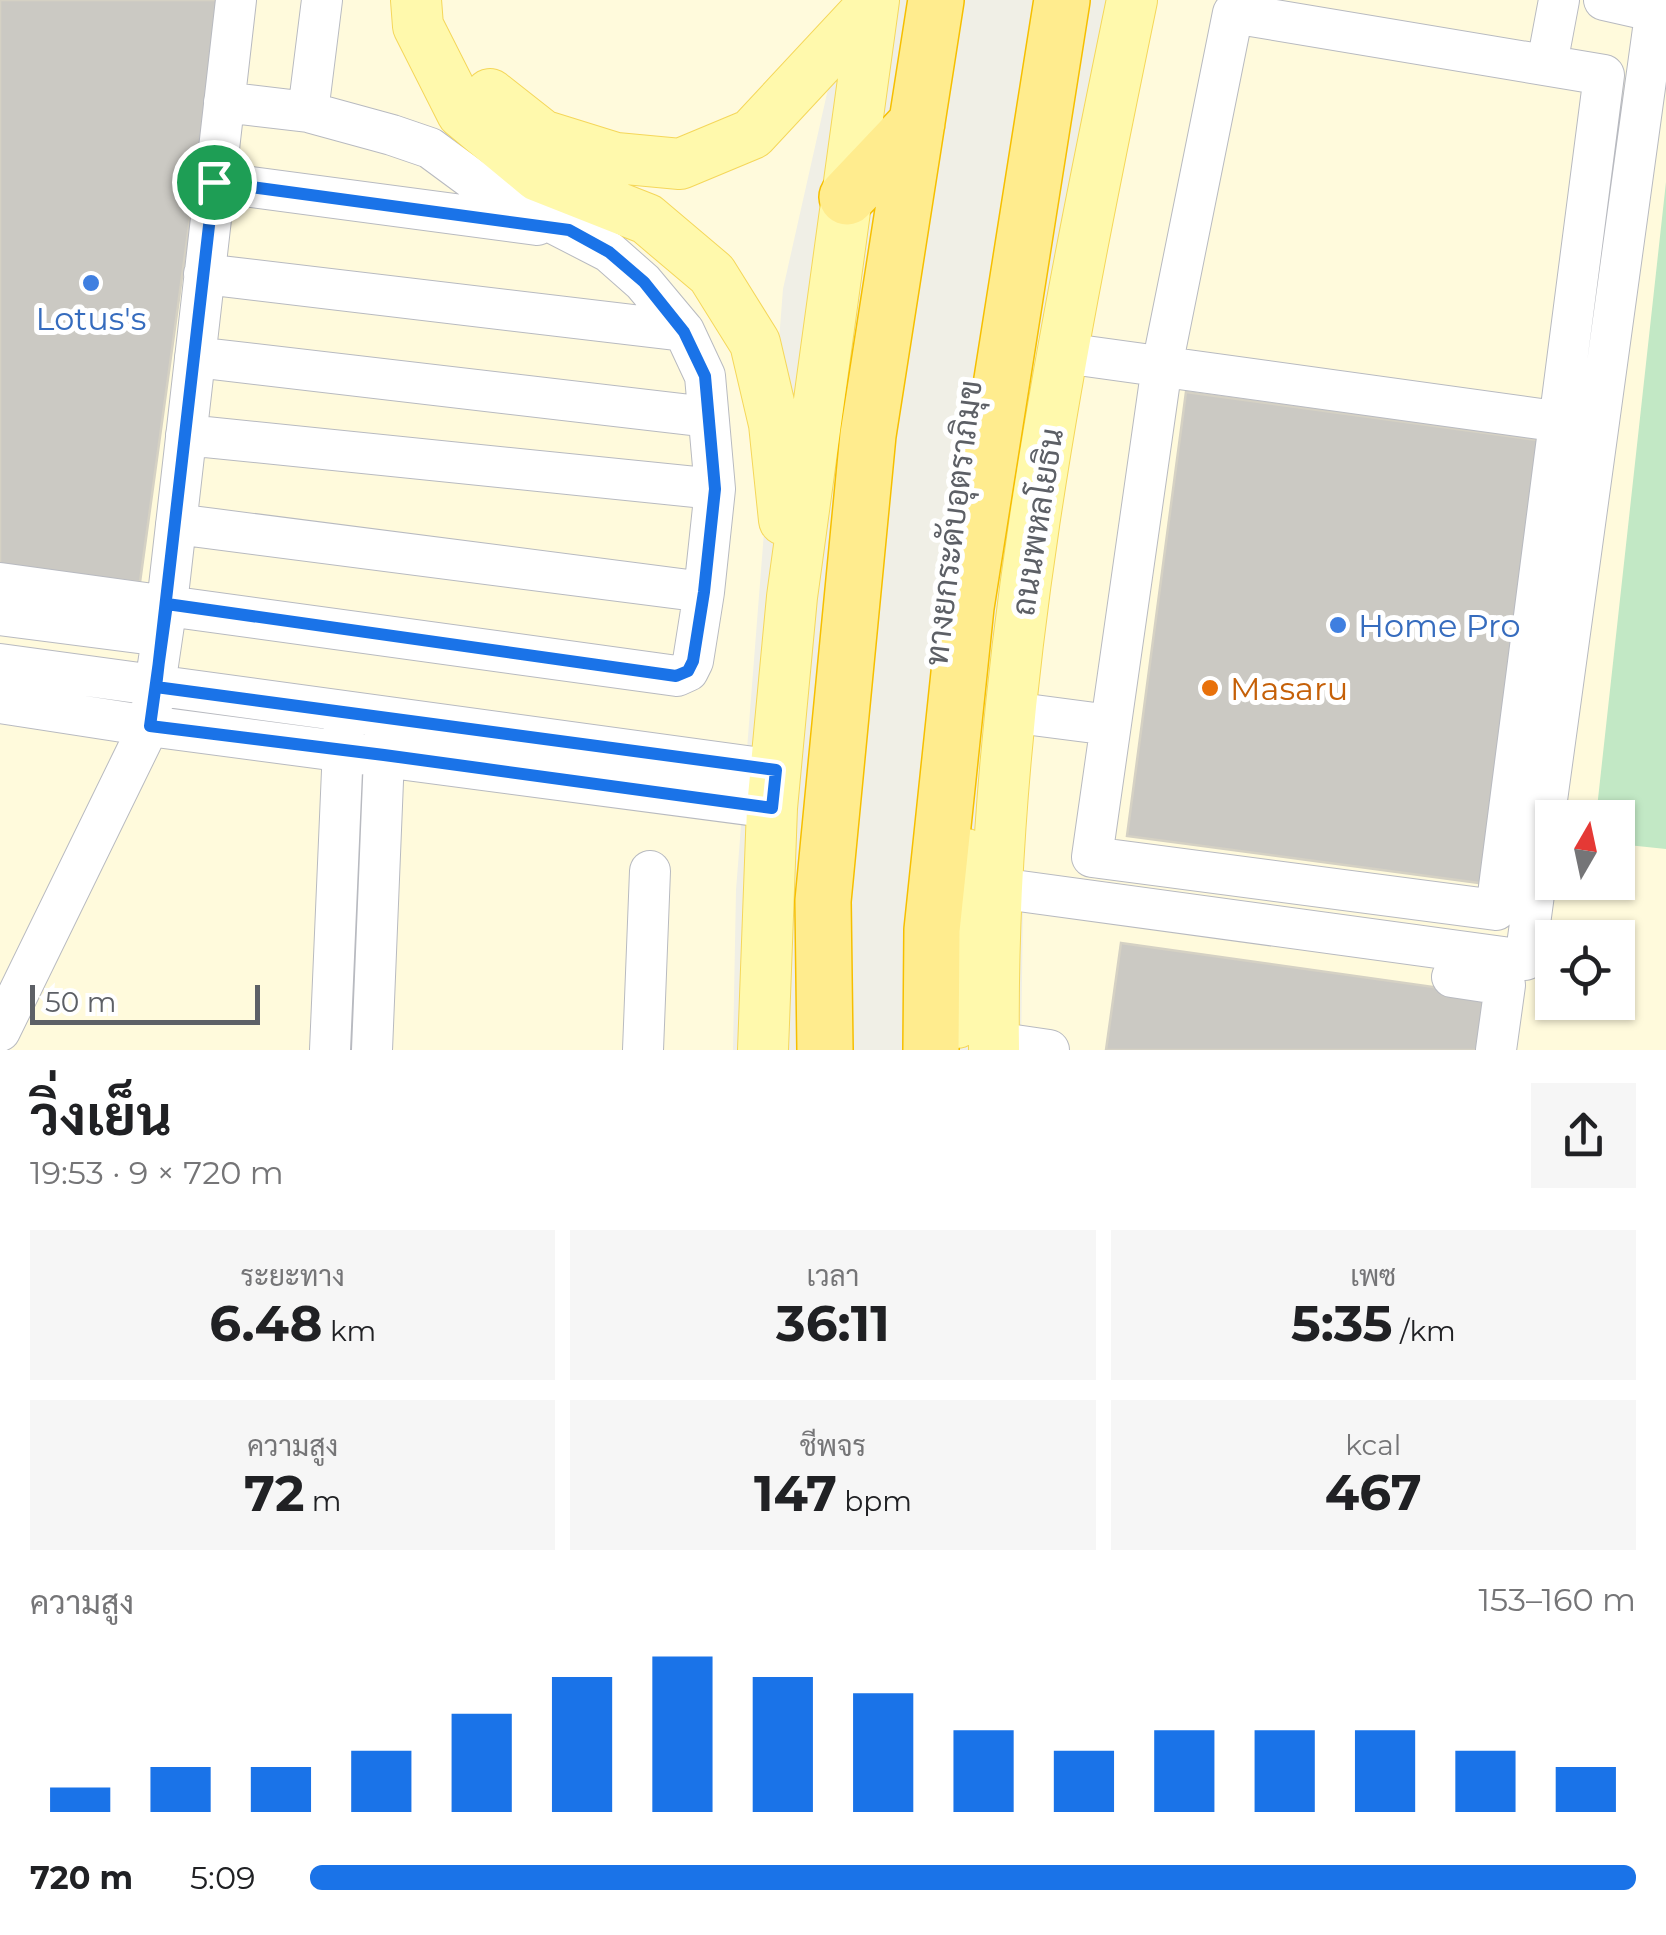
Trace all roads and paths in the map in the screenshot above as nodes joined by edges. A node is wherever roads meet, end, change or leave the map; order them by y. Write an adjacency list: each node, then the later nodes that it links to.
1 (236, 0): 15 (street)
2 (322, 0): 16 (street)
3 (416, 0): 19 (main road)
4 (446, 0): 19 (main road)
5 (936, 0): 17 (highway)
6 (957, 0): 58 (highway, ทางยกระดับอุตราภิมุข)
7 (1028, 0): 59 (highway, ทางยกระดับอุตราภิมุข)
8 (1062, 0): 60 (highway, ถนนพหลโยธิน)
9 (1132, 0): 18 (main road, ถนนพหลโยธิน)
10 (1559, 0): 14 (street)
11 (1604, 0): 12 (street)
12 (1660, 8): 30 (street)
13 (855, 12): 19 (main road); 21 (main road)
14 (1547, 64): 27 (street); 29 (street)
15 (224, 102): 16 (street); 20 (street)
16 (308, 112): 22 (street)
17 (916, 123): 21 (highway); 57 (highway)
18 (1105, 129): 25 (main road, ถนนพหลโยธิน); 52 (main road)
19 (540, 156): 36 (main road)
20 (214, 182): 22 (street); 23 (street)
21 (847, 196): 36 (main road)
22 (569, 230): 24 (street)
23 (204, 274): 24 (street); 26 (street)
24 (684, 332): 28 (street)
25 (1064, 354): 27 (street); 42 (main road, ถนนพหลโยธิน)
26 (195, 357): 28 (street); 31 (street)
27 (1162, 366): 29 (street); 43 (street)
28 (708, 416): 32 (street)
29 (1558, 422): 30 (street); 43 (street)
30 (1598, 427): 50 (street)
31 (186, 435): 32 (street); 33 (street)
32 (715, 489): 35 (street)
33 (176, 524): 35 (street); 38 (street)
34 (0, 583): 38 (street)
35 (704, 592): 38 (street)
36 (792, 597): 46 (main road)
37 (0, 615): 38 (street)
38 (165, 620): 41 (street)
39 (0, 664): 41 (street)
40 (0, 703): 41 (street)
41 (153, 706): 44 (street); 51 (street)
42 (1010, 712): 43 (street); 48 (main road, ถนนพหลโยธิน)
43 (1110, 725)
44 (343, 731): 45 (street); 53 (street)
45 (385, 736): 46 (street); 54 (street)
46 (774, 789): 56 (main road)
47 (650, 871): 55 (street)
48 (998, 888): 50 (street); 52 (main road, ถนนพหลโยธิน)
49 (1102, 929): 62 (street)
50 (1526, 960): 63 (street)
51 (0, 1032)
52 (981, 1048): 61 (street)
53 (330, 1050)
54 (372, 1050)
55 (643, 1050)
56 (763, 1050)
57 (825, 1050)
58 (852, 1050)
59 (914, 1050)
60 (931, 1050)
61 (1049, 1050)
62 (1496, 1050)
63 (1515, 1050)

